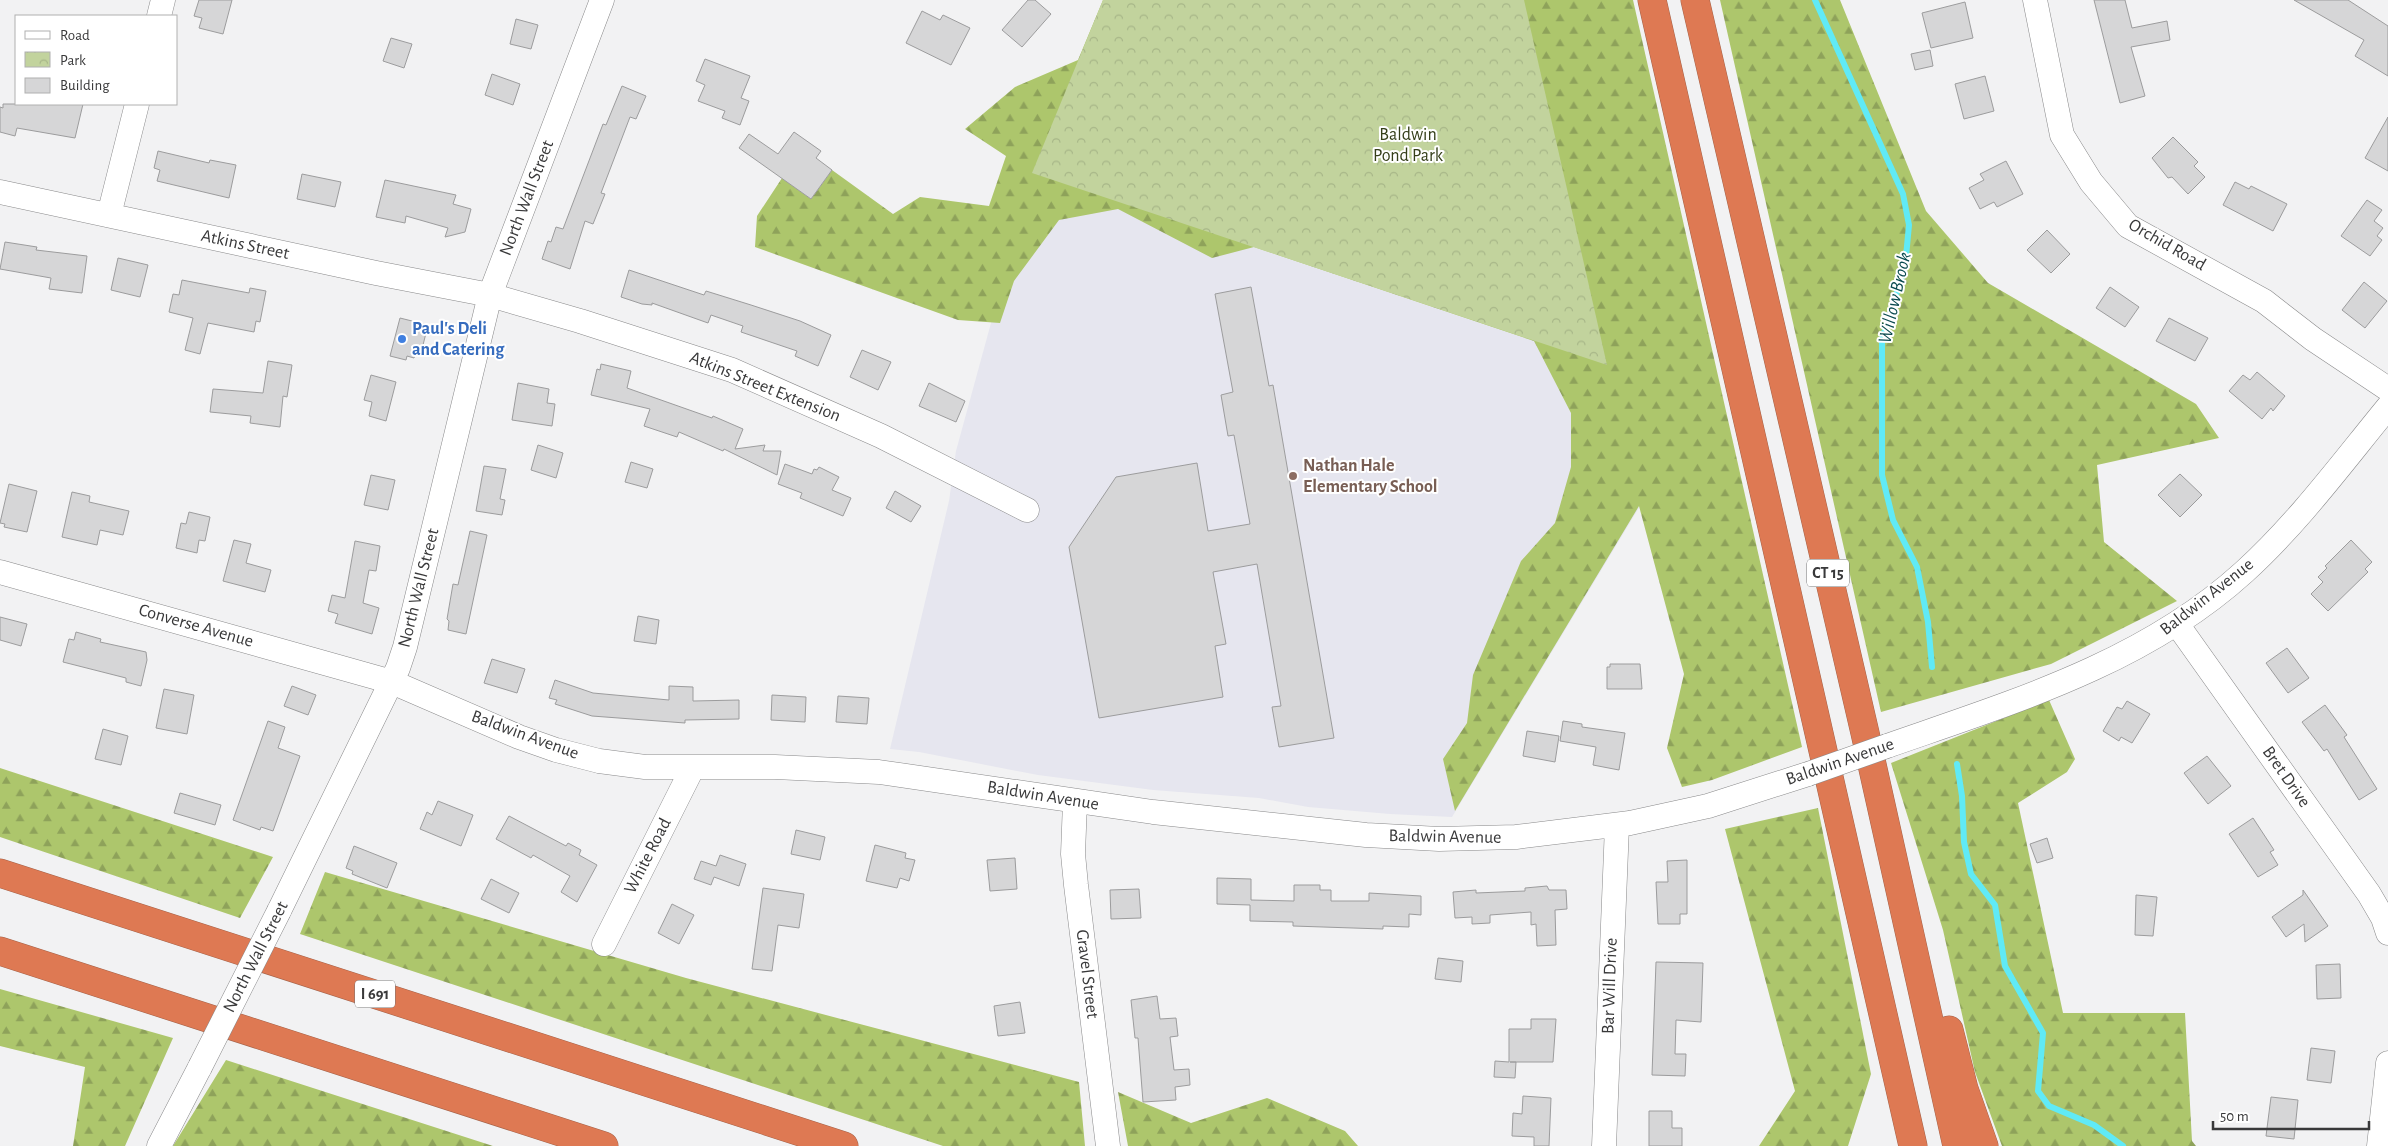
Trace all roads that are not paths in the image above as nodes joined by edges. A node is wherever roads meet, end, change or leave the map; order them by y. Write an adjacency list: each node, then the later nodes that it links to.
1 (163, 0): 6 (street)
2 (602, 0): 10 (street, North Wall Street)
3 (1652, 0): 31 (highway, CT 15)
4 (1695, 0): 23 (highway, CT 15)
5 (2035, 0): 11 (street, Orchid Road)
6 (159, 15)
7 (137, 105): 9 (street)
8 (0, 192): 9 (street, Atkins Street)
9 (108, 215): 10 (street, Atkins Street)
10 (490, 295): 13 (street, Atkins Street Extension); 16 (street, North Wall Street)
11 (2388, 389)
12 (2388, 407): 15 (street, Baldwin Avenue)
13 (1028, 510)
14 (0, 572): 16 (street, Converse Avenue)
15 (2178, 624): 19 (street, Baldwin Avenue, bridge); 21 (street, Bret Drive)
16 (392, 682): 17 (street, Baldwin Avenue); 26 (street, North Wall Street, bridge)
17 (692, 768): 18 (street, Baldwin Avenue); 22 (street, White Road)
18 (1074, 802): 19 (street, Baldwin Avenue); 29 (street, Gravel Street)
19 (1617, 826): 30 (street, Bar Will Drive)
20 (0, 873): 28 (highway, I 691)
21 (2388, 932)
22 (604, 944)
23 (1911, 946): 32 (highway, CT 15); 33 (highway)
24 (0, 951): 27 (highway)
25 (2388, 1063): 34 (street)
26 (159, 1146)
27 (604, 1146)
28 (844, 1146)
29 (1108, 1146)
30 (1604, 1146)
31 (1913, 1146)
32 (1957, 1146)
33 (1984, 1146)
34 (2379, 1146)

